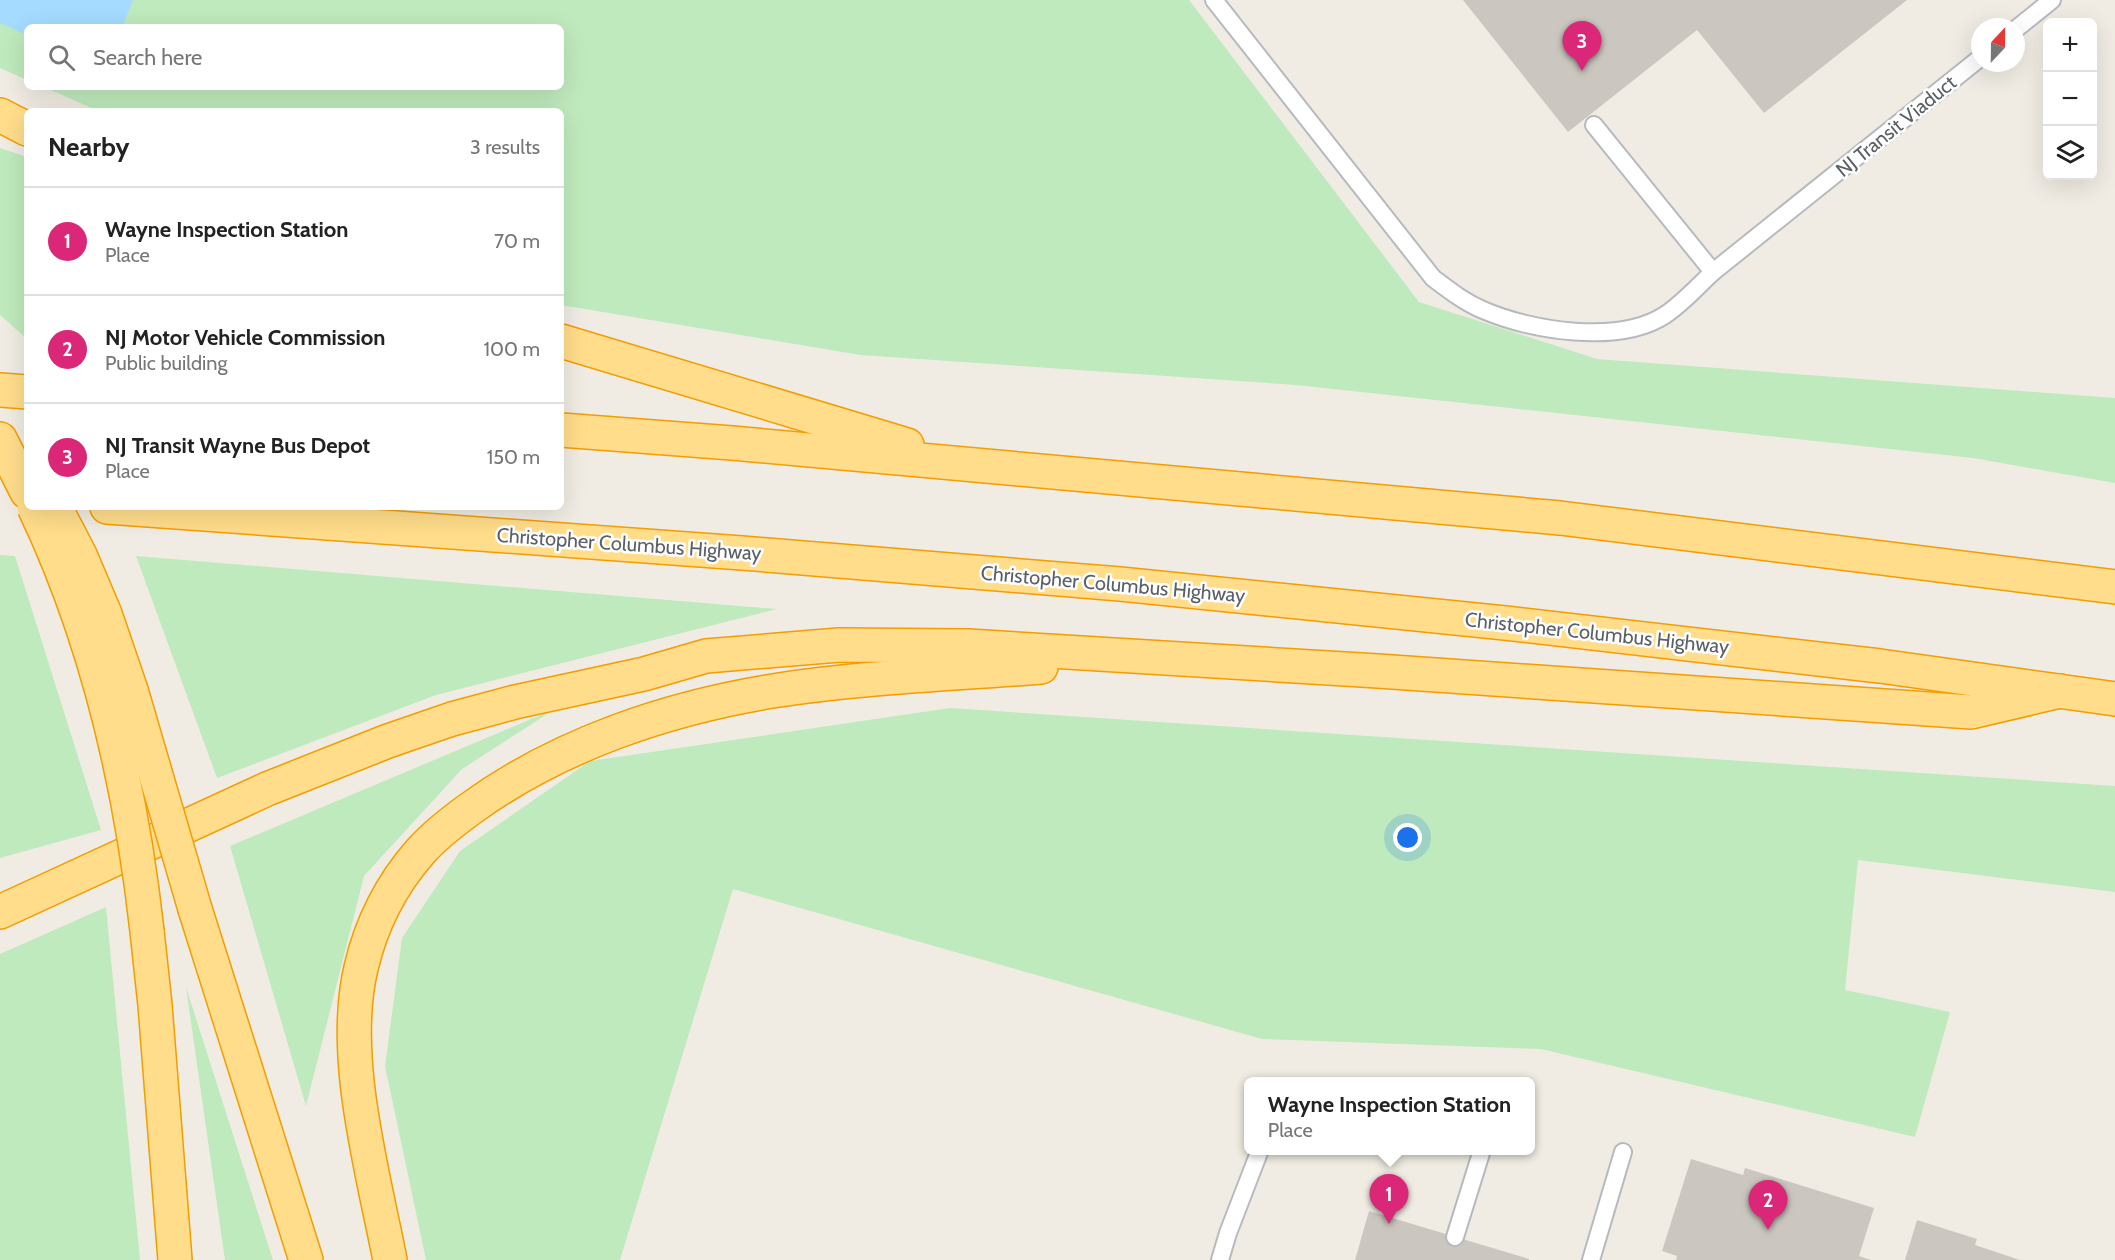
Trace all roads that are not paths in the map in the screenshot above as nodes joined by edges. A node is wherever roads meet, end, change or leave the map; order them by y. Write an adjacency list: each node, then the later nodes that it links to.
1 (1214, 0): 8 (lane, NJ Transit Viaduct)
2 (2052, 0): 3 (lane)
3 (2025, 22)
4 (1971, 65): 8 (lane, NJ Transit Viaduct)
5 (0, 115): 7 (highway)
6 (1594, 125): 8 (lane)
7 (24, 127)
8 (1713, 272)
9 (564, 342): 16 (highway)
10 (0, 390): 11 (highway)
11 (24, 392)
12 (0, 419): 15 (highway)
13 (564, 430): 16 (highway)
14 (0, 439): 17 (highway)
15 (24, 455)
16 (978, 466): 23 (highway)
17 (24, 486)
18 (0, 499): 19 (highway)
19 (24, 501)
20 (35, 510): 32 (highway, bridge)
21 (58, 510): 33 (highway, bridge)
22 (149, 510): 25 (highway, Christopher Columbus Highway)
23 (2115, 587)
24 (1165, 657): 25 (highway); 27 (highway); 34 (highway)
25 (2060, 691): 26 (highway, Christopher Columbus Highway)
26 (2115, 699)
27 (0, 912)
28 (1623, 1152): 36 (lane)
29 (1258, 1155): 35 (lane)
30 (1480, 1155): 31 (lane)
31 (1455, 1237)
32 (175, 1260)
33 (306, 1260)
34 (390, 1260)
35 (1220, 1260)
36 (1591, 1260)

